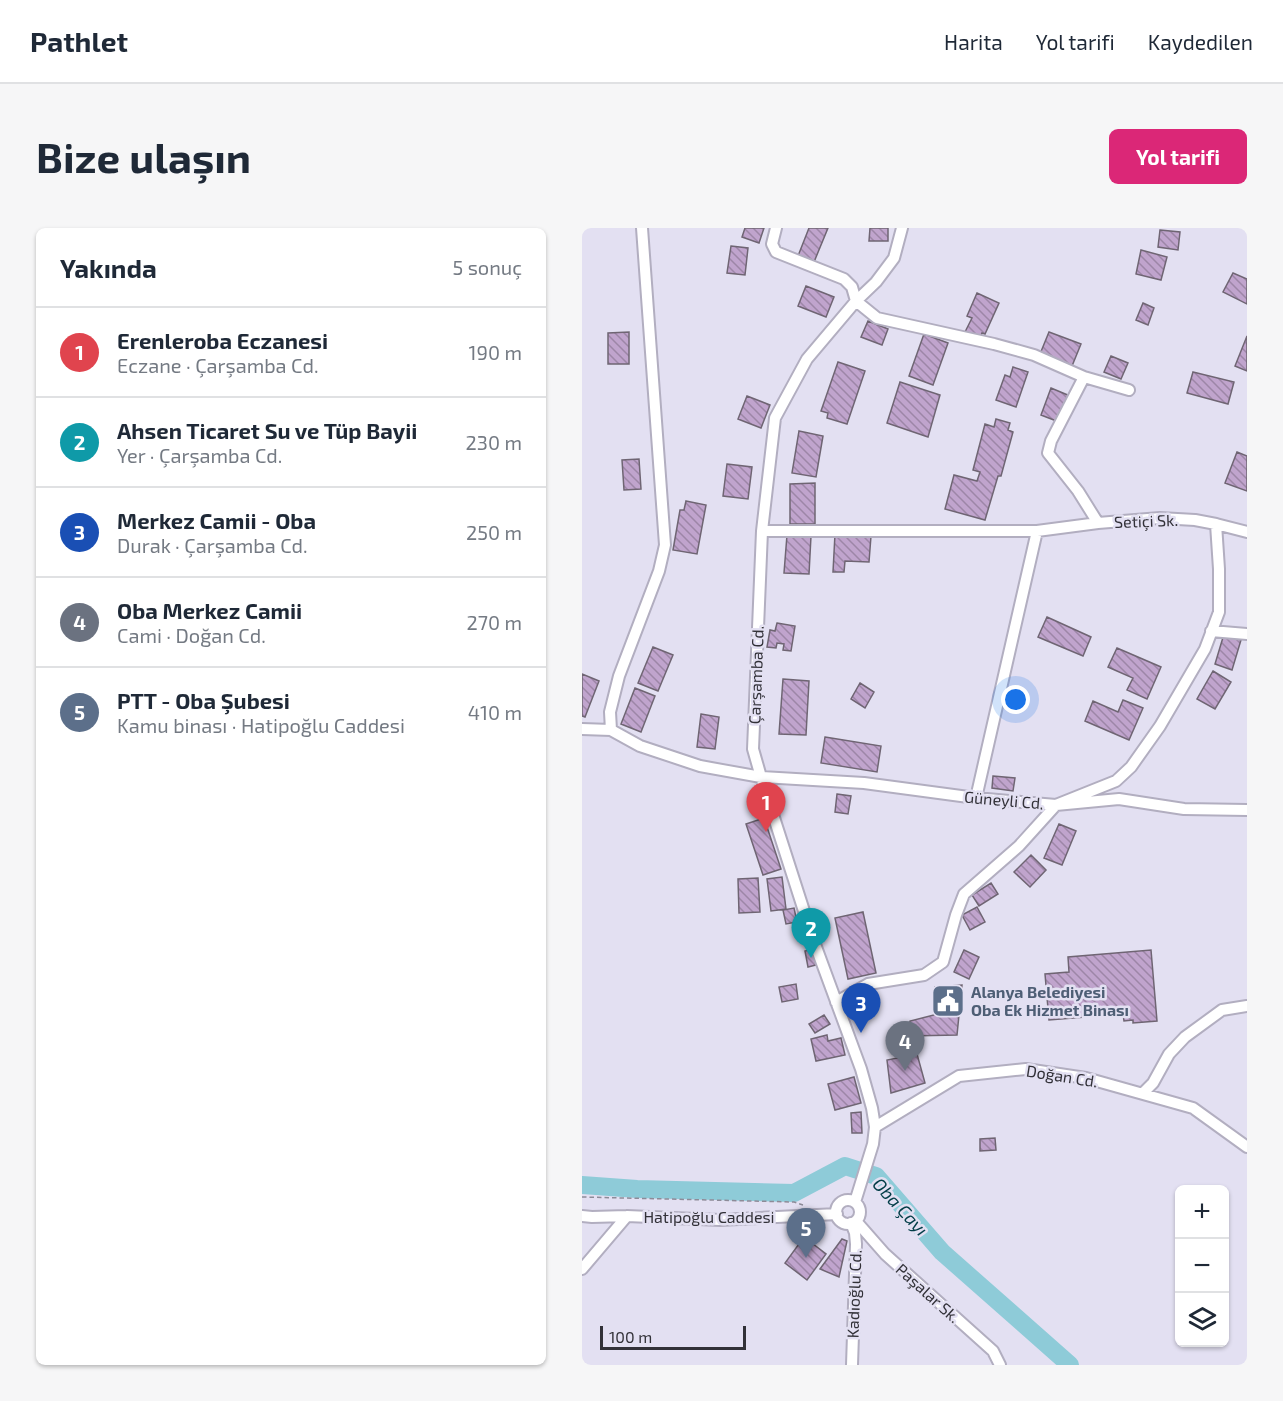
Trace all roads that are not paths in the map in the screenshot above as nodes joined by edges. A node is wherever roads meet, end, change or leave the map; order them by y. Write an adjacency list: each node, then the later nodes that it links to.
1 (642, 228): 15 (street)
2 (776, 228): 4 (street)
3 (902, 228): 4 (street, Çarşamba Cd.)
4 (856, 301): 5 (street); 9 (street, Çarşamba Cd.)
5 (1084, 377): 6 (street); 7 (street)
6 (1129, 390)
7 (1098, 523): 8 (street, Setiçi Sk.); 10 (street, Setiçi Sk.)
8 (1215, 524): 11 (street, Setiçi Sk.); 12 (street)
9 (762, 531): 10 (street, Setiçi Sk.); 16 (street, Çarşamba Cd.)
10 (1037, 531): 18 (street)
11 (1247, 532)
12 (1211, 631): 13 (street); 17 (street)
13 (1247, 634)
14 (582, 729): 15 (street)
15 (610, 730): 16 (street, Güneyli Cd.)
16 (761, 777): 18 (street, Güneyli Cd.); 22 (street, Çarşamba Cd.)
17 (1116, 781): 19 (street); 20 (street)
18 (976, 798): 20 (street, Güneyli Cd.)
19 (1119, 799): 20 (street, Güneyli Cd.); 21 (street, Güneyli Cd.)
20 (1056, 804): 22 (street)
21 (1247, 810)
22 (836, 1002): 25 (street, Çarşamba Cd.)
23 (1247, 1006): 24 (street)
24 (1143, 1093): 25 (street, Doğan Cd.); 26 (street, Doğan Cd.)
25 (875, 1127): 27 (street, Çarşamba Cd.)
26 (1247, 1147)
27 (855, 1203): 28 (street); 31 (street)
28 (837, 1214): 30 (street, Hatipoğlu Caddesi); 31 (street)
29 (582, 1216): 30 (street, Hatipoğlu Caddesi)
30 (627, 1216): 32 (street)
31 (854, 1222): 33 (street, Kadıoğlu Cd.); 34 (street, Paşalar Sk.)
32 (582, 1269)
33 (852, 1365)
34 (1000, 1365)

